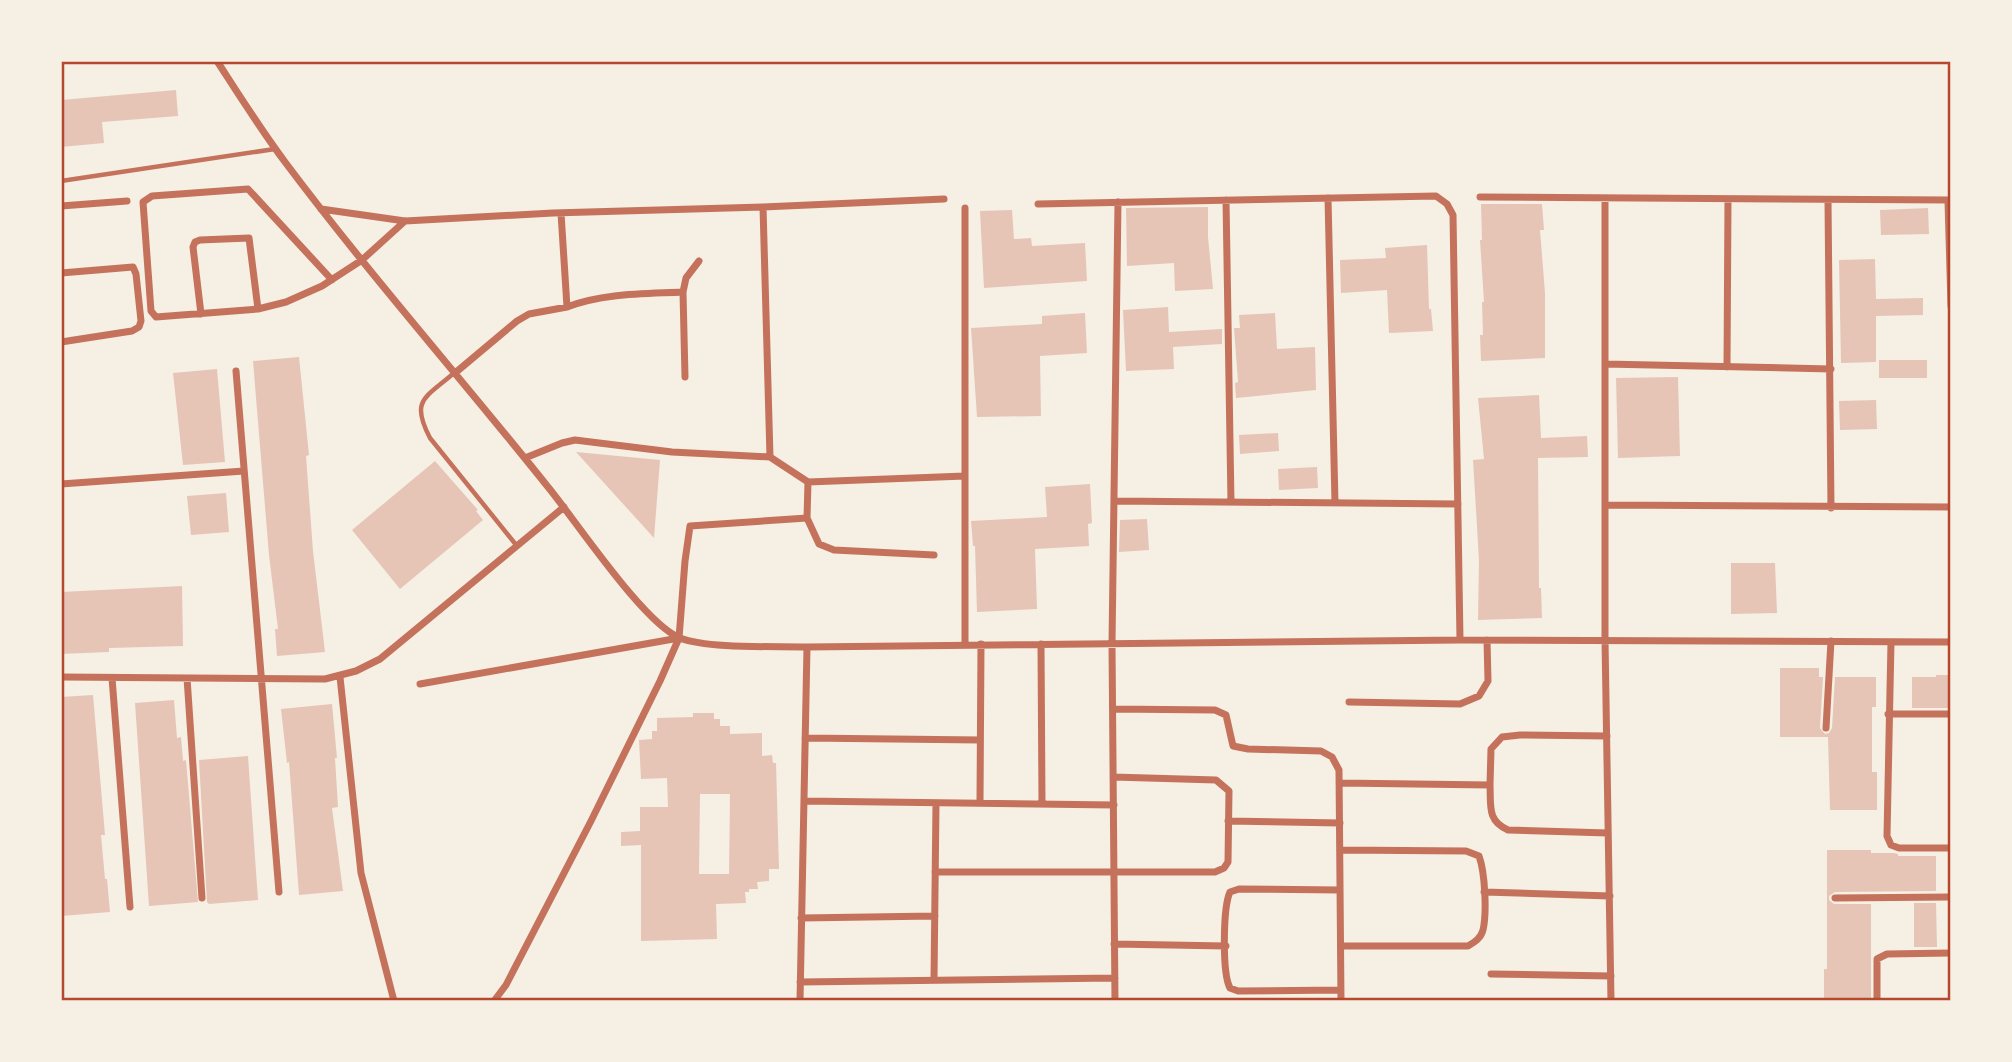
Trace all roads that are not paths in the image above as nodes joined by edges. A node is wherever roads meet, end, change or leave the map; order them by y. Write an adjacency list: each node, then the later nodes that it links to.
1 (217, 61): 2 (street)
2 (276, 148): 3 (lane); 18 (street)
3 (61, 181)
4 (1480, 197): 6 (street)
5 (1328, 198): 9 (street); 45 (street); 46 (street)
6 (1605, 198): 8 (street); 31 (street)
7 (944, 199): 16 (street)
8 (1728, 199): 10 (street); 32 (street)
9 (1226, 200): 13 (street); 44 (street)
10 (1828, 200): 11 (street); 33 (street)
11 (1950, 200): 26 (street)
12 (127, 201): 15 (street)
13 (1118, 202): 14 (street); 43 (street)
14 (1038, 204)
15 (61, 206)
16 (763, 208): 19 (street); 37 (street)
17 (965, 208): 40 (street)
18 (321, 209): 20 (street); 21 (street)
19 (561, 213): 20 (street); 27 (street)
20 (405, 221): 21 (street)
21 (362, 260): 24 (street); 35 (street)
22 (699, 261): 25 (street)
23 (61, 273): 30 (street)
24 (332, 280): 28 (street); 29 (street)
25 (683, 292): 27 (street); 36 (street)
26 (1951, 306)
27 (567, 307): 35 (street)
28 (258, 309): 29 (street); 29 (street)
29 (201, 314)
30 (61, 342)
31 (1605, 364): 32 (street); 47 (street)
32 (1727, 367): 33 (street)
33 (1831, 369): 50 (street)
34 (236, 371): 39 (street)
35 (455, 373): 38 (street); 52 (lane)
36 (685, 377)
37 (770, 457): 38 (street); 41 (street)
38 (525, 458): 48 (street)
39 (244, 471): 42 (street); 70 (street)
40 (965, 476): 41 (street); 61 (street)
41 (808, 482): 51 (street)
42 (61, 484)
43 (1114, 501): 44 (street); 64 (street)
44 (1231, 502): 45 (street)
45 (1335, 503): 46 (street)
46 (1458, 504): 55 (street)
47 (1606, 505): 50 (street); 57 (street)
48 (564, 507): 52 (street); 54 (street)
49 (1951, 507): 50 (street)
50 (1831, 508)
51 (807, 518): 53 (street); 54 (street)
52 (517, 546): 67 (street)
53 (934, 555)
54 (679, 638): 65 (street); 71 (street); 116 (street)
55 (1460, 640): 56 (street); 64 (street)
56 (1486, 640): 57 (street); 72 (street)
57 (1605, 640): 58 (street); 77 (street)
58 (1831, 642): 59 (street); 76 (street)
59 (1891, 642): 60 (street); 75 (street)
60 (1951, 642)
61 (965, 644): 62 (street); 65 (street)
62 (981, 644): 63 (street); 79 (street)
63 (1041, 644): 64 (street); 86 (street)
64 (1112, 644): 73 (street)
65 (807, 647): 78 (street)
66 (61, 677): 68 (street)
67 (340, 677): 70 (street); 115 (street)
68 (112, 678): 69 (street); 102 (street)
69 (187, 678): 70 (street); 100 (street)
70 (261, 679): 96 (street)
71 (420, 684)
72 (1349, 702)
73 (1113, 709): 80 (street); 81 (street)
74 (1951, 714): 75 (street)
75 (1888, 715): 91 (street)
76 (1826, 728)
77 (1607, 736): 82 (street); 90 (street)
78 (805, 738): 79 (street); 83 (street)
79 (980, 740): 85 (street)
80 (1113, 777): 87 (street); 88 (street)
81 (1339, 783): 82 (street); 89 (street)
82 (1490, 785): 90 (street)
83 (804, 801): 84 (street); 104 (street)
84 (936, 803): 85 (street); 94 (street)
85 (980, 803): 86 (street)
86 (1042, 804): 87 (street)
87 (1114, 805): 93 (street)
88 (1228, 821): 89 (street); 93 (street)
89 (1340, 822): 92 (street)
90 (1608, 833): 98 (street)
91 (1951, 848)
92 (1340, 850): 95 (street); 97 (street)
93 (1114, 870): 94 (street); 105 (street)
94 (935, 872): 103 (street)
95 (1340, 890): 106 (street); 107 (street)
96 (279, 892)
97 (1484, 892): 98 (street); 107 (street)
98 (1609, 896): 110 (street)
99 (1951, 897): 101 (street)
100 (202, 898)
101 (1835, 898)
102 (130, 907)
103 (935, 916): 104 (street); 112 (street)
104 (801, 918): 113 (street)
105 (1114, 944): 106 (street); 111 (street)
106 (1226, 946): 114 (street)
107 (1341, 946): 114 (street)
108 (1951, 953): 121 (street)
109 (1491, 974): 110 (street)
110 (1611, 976): 120 (street)
111 (1115, 978): 112 (street); 118 (street)
112 (934, 980): 113 (street)
113 (800, 982): 117 (street)
114 (1341, 990): 119 (street)
115 (394, 1001)
116 (494, 1001)
117 (800, 1001)
118 (1115, 1001)
119 (1341, 1001)
120 (1611, 1001)
121 (1877, 1001)

